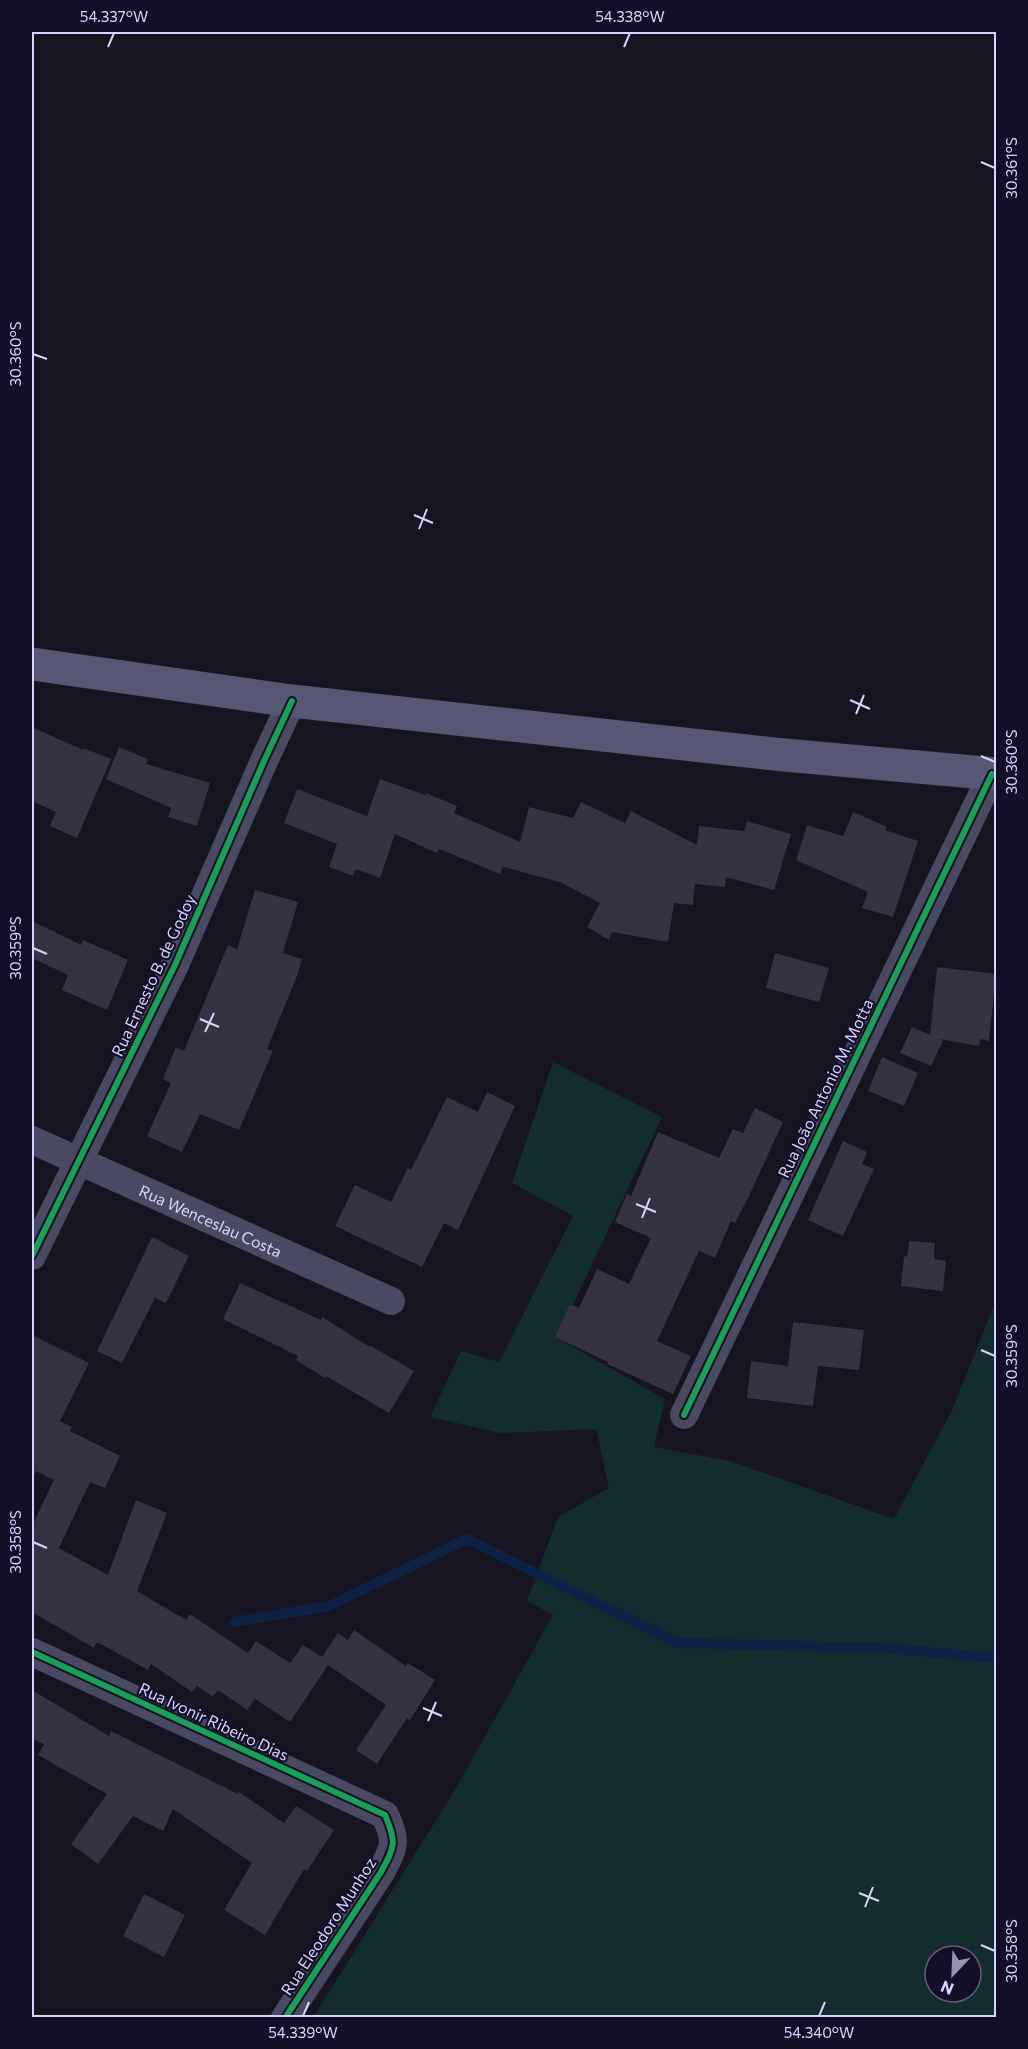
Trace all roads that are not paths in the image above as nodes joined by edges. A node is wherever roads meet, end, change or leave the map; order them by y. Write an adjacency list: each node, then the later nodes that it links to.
1 (32, 664): 2 (main road)
2 (292, 701): 3 (main road); 5 (street, Rua Ernesto B. de Godoy)
3 (994, 774): 8 (street, Rua João Antonio M. Motta)
4 (32, 1140): 5 (street, Rua Wenceslau Costa)
5 (78, 1160): 6 (street, Rua Ernesto B. de Godoy); 7 (street, Rua Wenceslau Costa)
6 (32, 1256)
7 (391, 1301)
8 (684, 1415)
9 (32, 1652): 10 (street, Rua Ivonir Ribeiro Dias)
10 (385, 1815): 11 (street, Rua Eleodoro Munhoz)
11 (285, 2018)

